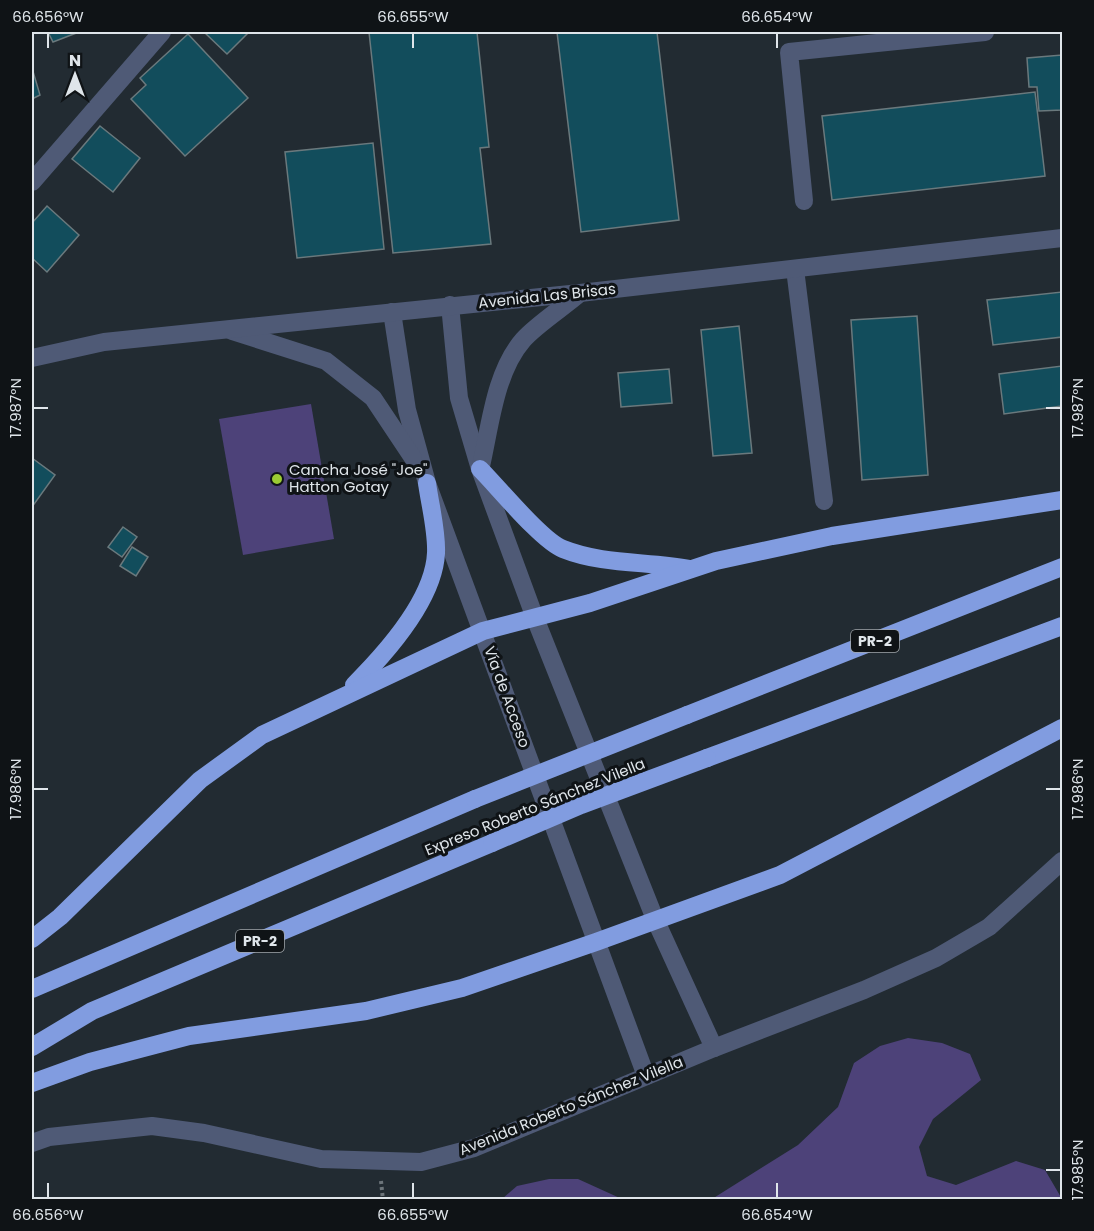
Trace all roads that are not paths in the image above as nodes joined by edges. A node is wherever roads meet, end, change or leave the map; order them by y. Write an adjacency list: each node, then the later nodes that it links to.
1 (162, 32): 3 (street)
2 (985, 32): 4 (street)
3 (32, 182)
4 (804, 201)
5 (1062, 238): 6 (street, Avenida Las Brisas)
6 (795, 269): 7 (street, Avenida Las Brisas); 15 (street)
7 (580, 293): 8 (street, Avenida Las Brisas); 12 (street)
8 (450, 305): 9 (street, Avenida Las Brisas); 12 (street)
9 (392, 312): 10 (street, Avenida Las Brisas); 13 (street, Vía de Acceso)
10 (224, 329): 11 (street, Avenida Las Brisas); 13 (street)
11 (32, 358)
12 (480, 469): 17 (highway); 18 (street)
13 (427, 483): 20 (street, Vía de Acceso); 21 (highway)
14 (1062, 500): 17 (highway)
15 (824, 501)
16 (1062, 567): 27 (highway, Expreso Roberto Sánchez Vilella / PR-2, bridge)
17 (692, 569): 18 (highway)
18 (535, 618): 20 (highway); 24 (street)
19 (1062, 626): 28 (highway, Expreso Roberto Sánchez Vilella / PR-2, bridge)
20 (483, 631): 21 (highway); 26 (street, Vía de Acceso)
21 (346, 693): 25 (highway)
22 (1062, 728): 24 (highway)
23 (1062, 861): 29 (street, Avenida Roberto Sánchez Vilella)
24 (655, 919): 26 (highway); 29 (street)
25 (32, 939)
26 (596, 942): 30 (street, Vía de Acceso); 31 (highway)
27 (32, 989)
28 (32, 1047)
29 (714, 1048): 30 (street, Avenida Roberto Sánchez Vilella)
30 (646, 1076): 32 (street, Avenida Roberto Sánchez Vilella)
31 (32, 1083)
32 (32, 1143)

